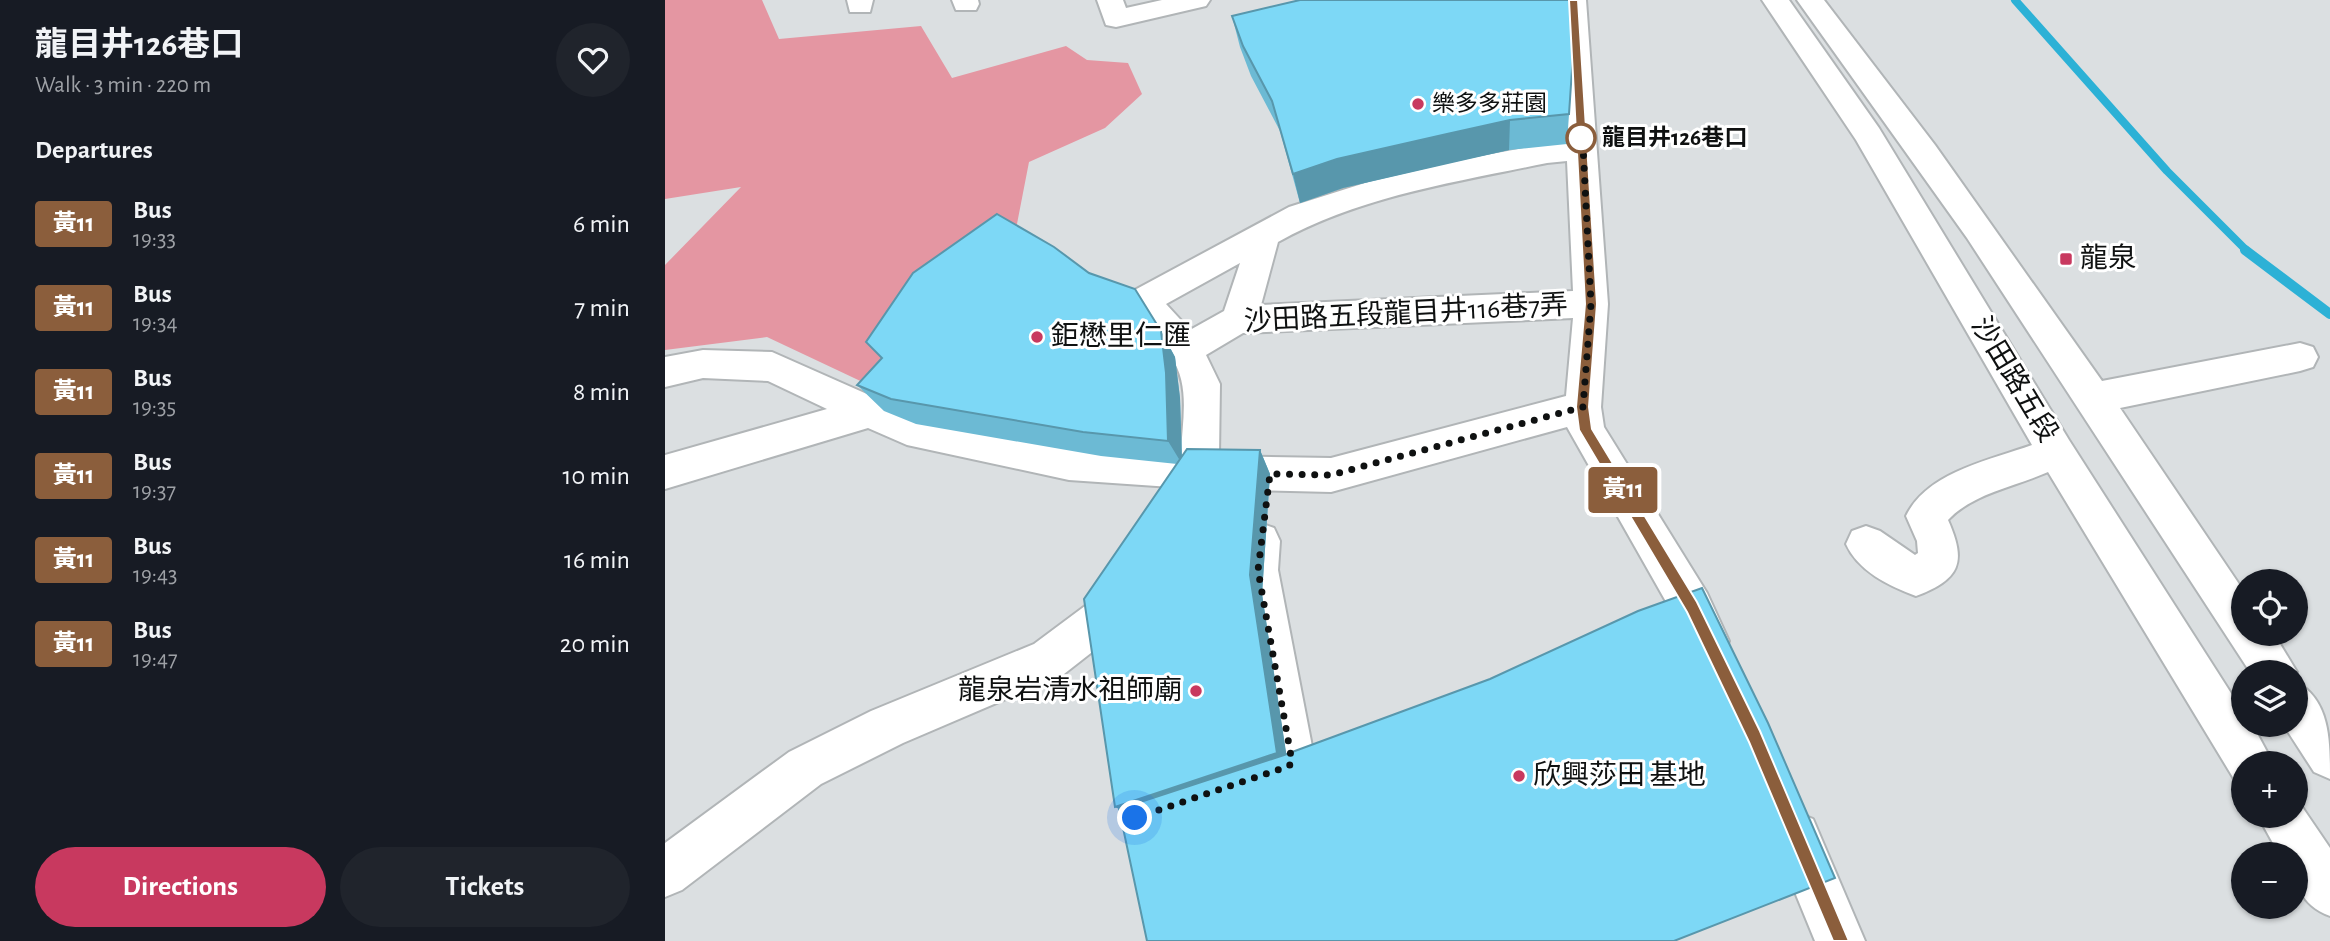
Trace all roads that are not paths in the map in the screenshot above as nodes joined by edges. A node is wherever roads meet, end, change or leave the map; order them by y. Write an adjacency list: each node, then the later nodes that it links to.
1 (1197, 0): 5 (street)
2 (1573, 0): 6 (street)
3 (1775, 0): 17 (street, 沙田路五段)
4 (1810, 0): 15 (street, 沙田路五段)
5 (1113, 9)
6 (1581, 138): 7 (street); 8 (street); 9 (street)
7 (1356, 167)
8 (1262, 237): 10 (street); 11 (street)
9 (1591, 304): 10 (street, 沙田路五段龍目井116巷7弄); 14 (street)
10 (1237, 320): 11 (street, 沙田路五段龍目井116巷7弄)
11 (1186, 351): 20 (street)
12 (2299, 357): 15 (street)
13 (665, 372): 16 (street)
14 (1583, 407): 19 (street); 24 (street)
15 (2101, 410): 17 (street); 23 (street, 沙田路五段)
16 (871, 412): 18 (street); 20 (street)
17 (2040, 446): 21 (street); 26 (street, 沙田路五段)
18 (665, 472)
19 (1270, 474): 20 (street); 28 (street)
20 (1189, 489)
21 (1866, 544)
22 (1141, 562): 31 (street)
23 (2231, 607)
24 (1726, 678)
25 (2308, 722): 27 (street)
26 (2242, 751)
27 (2330, 756)
28 (1212, 792)
29 (1779, 796): 33 (street)
30 (2290, 828): 32 (street)
31 (665, 873)
32 (2330, 892)
33 (1840, 941)

